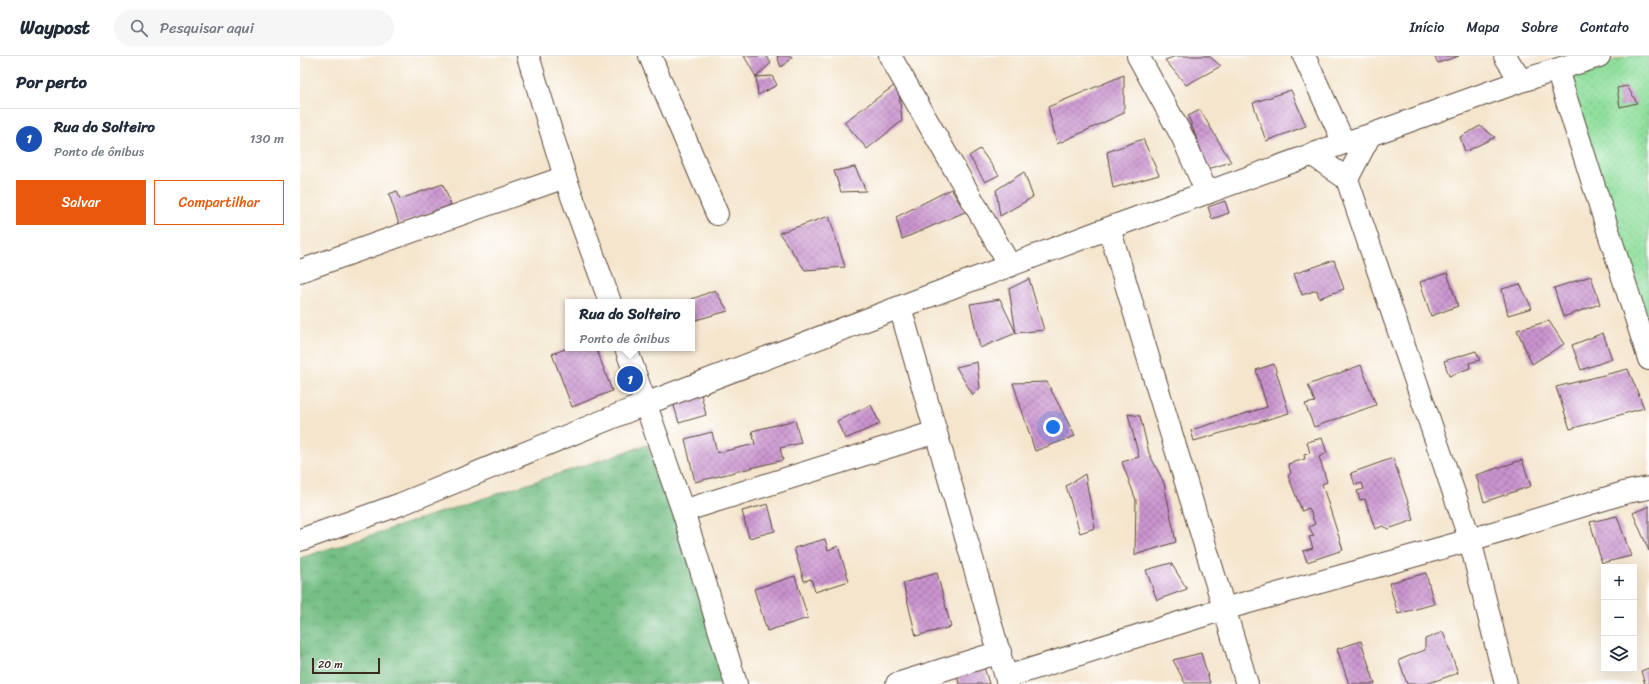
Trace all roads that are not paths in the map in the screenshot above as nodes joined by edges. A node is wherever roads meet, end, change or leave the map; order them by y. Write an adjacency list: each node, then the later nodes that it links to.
1 (528, 56): 13 (street)
2 (650, 56): 16 (street)
3 (890, 56): 18 (street)
4 (1138, 56): 15 (street)
5 (1304, 56): 11 (street)
6 (1505, 56): 9 (street)
7 (1598, 56): 8 (street)
8 (1556, 70): 9 (street); 23 (street)
9 (1521, 81): 10 (street)
10 (1370, 135): 11 (street); 14 (street)
11 (1344, 143): 12 (street)
12 (1313, 155): 14 (street); 15 (street)
13 (565, 177): 19 (street); 20 (street)
14 (1347, 178): 29 (street)
15 (1207, 193): 17 (street)
16 (717, 214)
17 (1109, 228): 18 (street); 30 (street)
18 (1010, 266): 21 (street)
19 (300, 271)
20 (609, 299)
21 (900, 307): 24 (street); 25 (street)
22 (627, 351): 24 (street)
23 (1649, 359)
24 (646, 404): 27 (street); 28 (street)
25 (936, 432): 27 (street); 31 (street)
26 (1649, 488): 29 (street)
27 (683, 511): 33 (street)
28 (300, 540)
29 (1470, 540): 30 (street); 36 (street)
30 (1224, 609): 32 (street); 35 (street)
31 (1000, 652): 32 (street); 34 (street)
32 (1007, 680)
33 (736, 684)
34 (897, 684)
35 (1247, 684)
36 (1506, 684)

